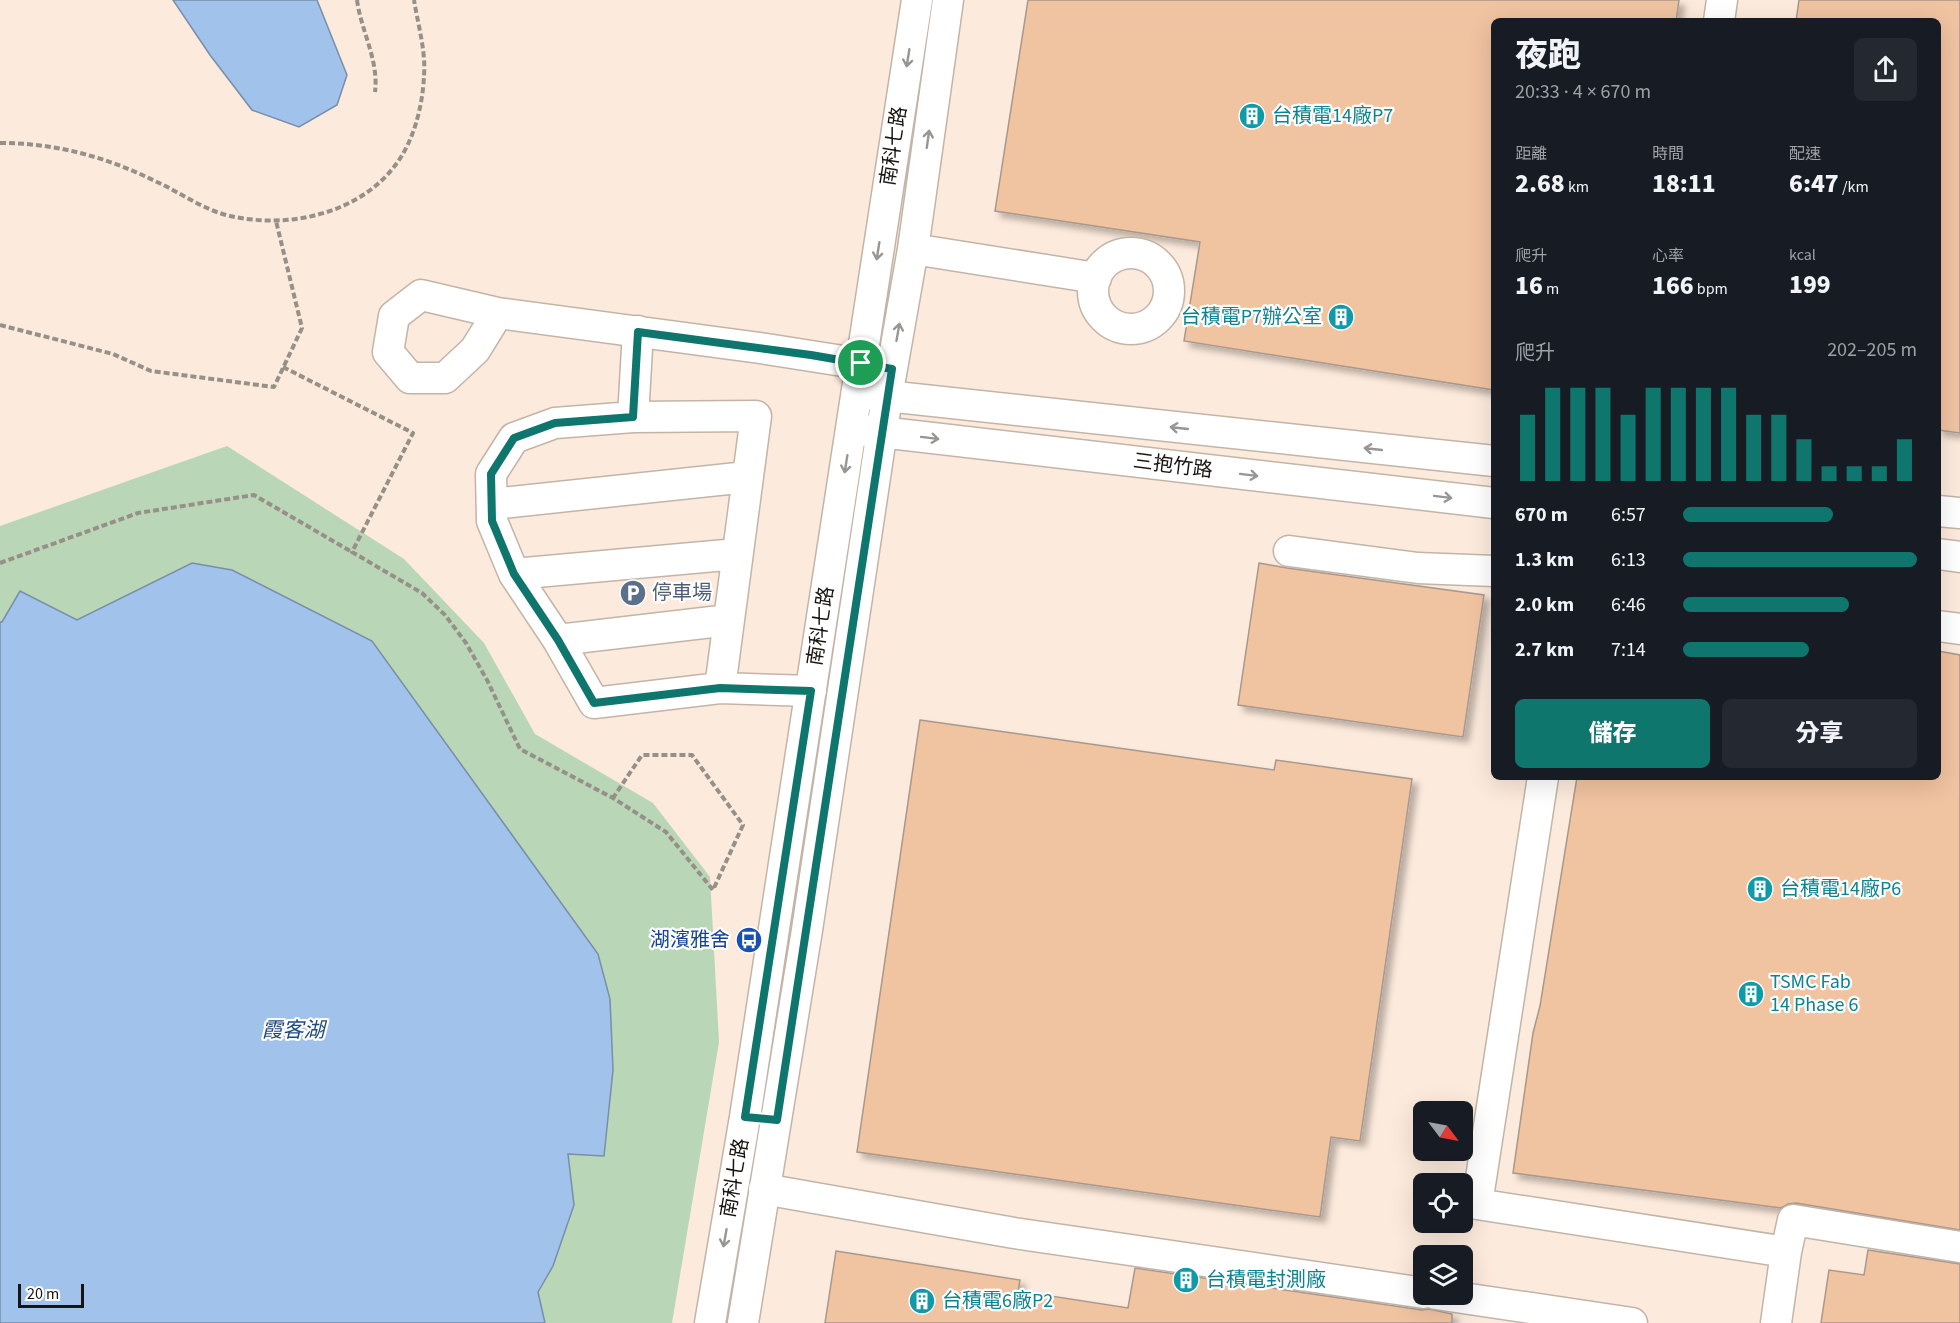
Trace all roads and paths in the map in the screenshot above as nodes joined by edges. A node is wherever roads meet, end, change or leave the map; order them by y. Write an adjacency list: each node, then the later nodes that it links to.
1 (357, 0): 7 (path)
2 (414, 0): 9 (path)
3 (917, 0): 15 (street, 南科七路, one-way to 15)
4 (948, 0): 10 (street, 南科七路, one-way to 4)
5 (1722, 0): 6 (street)
6 (1719, 18)
7 (375, 92)
8 (0, 143): 9 (path)
9 (276, 221): 16 (path)
10 (913, 249): 11 (street); 17 (street, 南科七路, one-way to 10)
11 (1096, 278)
12 (498, 313): 14 (street)
13 (0, 325): 16 (path)
14 (638, 332): 15 (street); 19 (street)
15 (861, 363): 17 (street); 18 (street, 南科七路)
16 (283, 366): 29 (path)
17 (890, 383): 18 (street, 三抱竹路); 21 (street, 南科七路); 22 (street, 三抱竹路, one-way to 17)
18 (856, 392): 20 (street, 南科七路)
19 (633, 417): 23 (street); 25 (street)
20 (851, 428): 21 (street, 三抱竹路); 41 (street, 南科七路, one-way to 41)
21 (882, 432): 24 (street, 三抱竹路, one-way to 24); 45 (street, 南科七路)
22 (1491, 461)
23 (747, 477): 25 (street); 30 (street)
24 (1491, 503)
25 (492, 504): 35 (street)
26 (1941, 511): 27 (street)
27 (1960, 513)
28 (1289, 551): 34 (street)
29 (352, 552): 33 (path); 43 (path)
30 (737, 554): 35 (street); 36 (street)
31 (1941, 554): 32 (street)
32 (1960, 557)
33 (0, 563)
34 (1491, 571)
35 (514, 574): 39 (street)
36 (729, 620): 39 (street); 40 (street)
37 (1941, 626): 38 (street)
38 (1960, 629)
39 (558, 640): 40 (street)
40 (720, 688): 41 (street)
41 (811, 691): 44 (street, 南科七路)
42 (1543, 780): 48 (street)
43 (613, 798): 43 (path)
44 (745, 1117): 45 (street); 52 (street, 南科七路, one-way to 52)
45 (777, 1120): 46 (street, 南科七路)
46 (764, 1189): 49 (street); 53 (street, 南科七路)
47 (1960, 1247): 48 (street)
48 (1786, 1252): 55 (street)
49 (1413, 1291)
50 (1473, 1300): 51 (street)
51 (1599, 1321): 54 (street)
52 (710, 1323)
53 (743, 1323)
54 (1632, 1323)
55 (1776, 1323)

